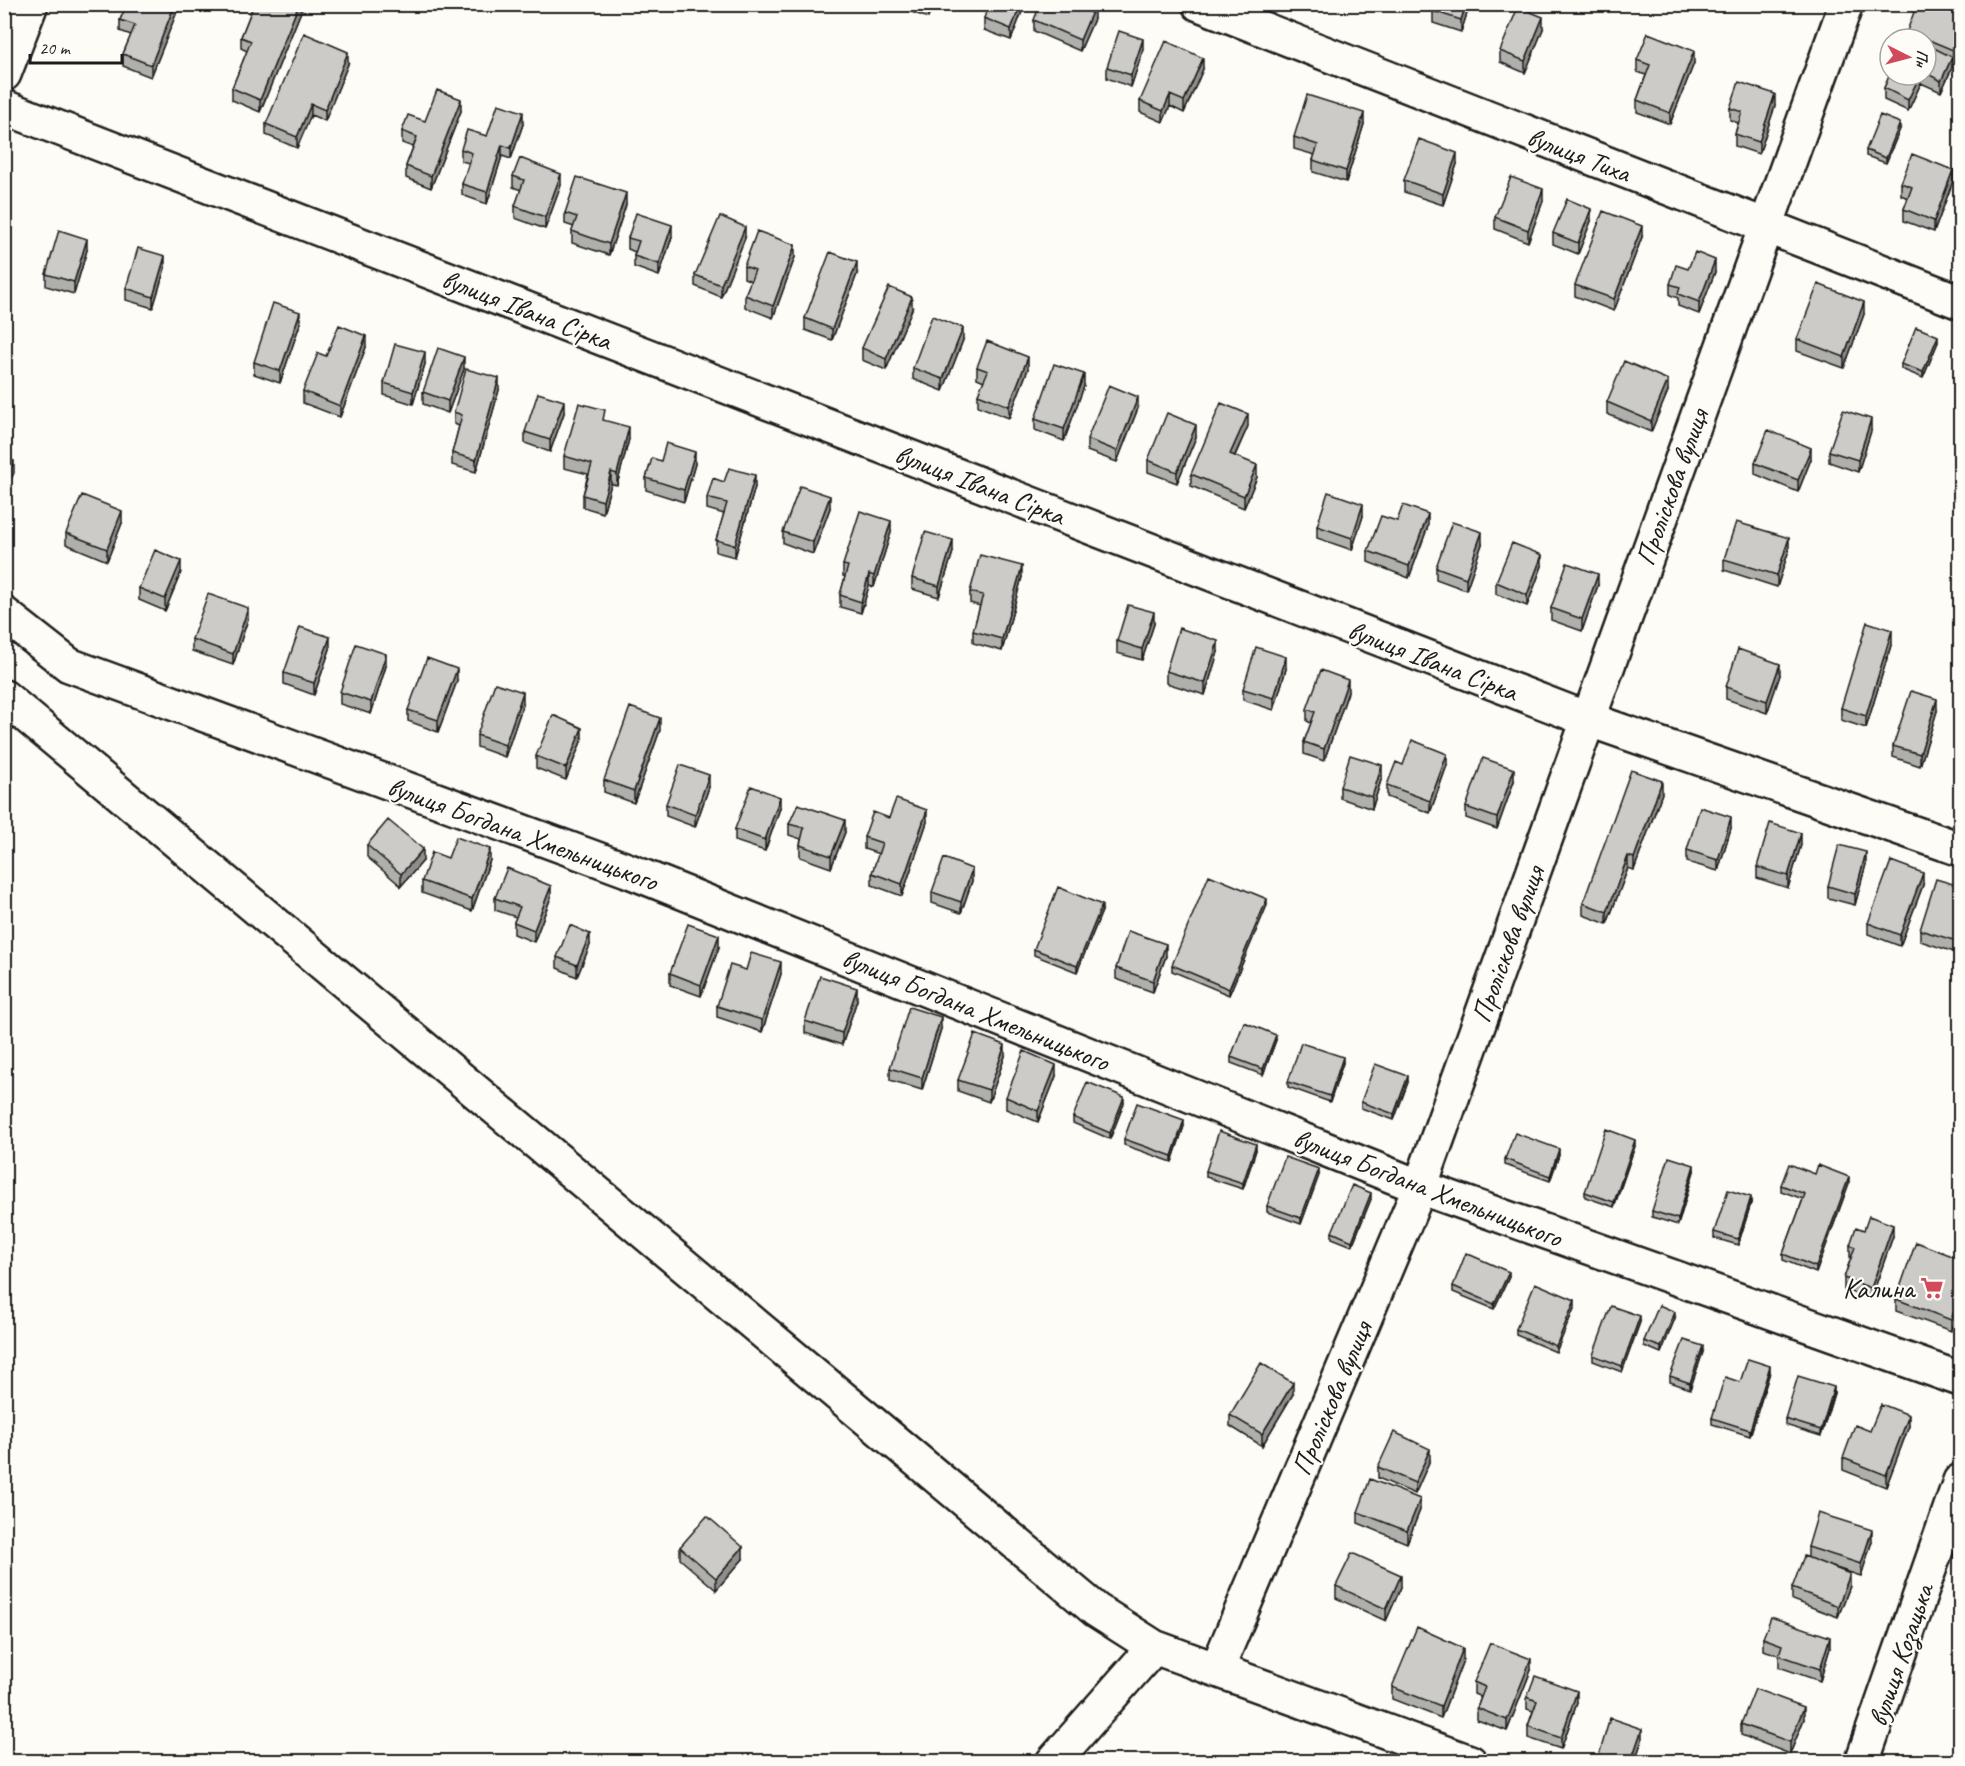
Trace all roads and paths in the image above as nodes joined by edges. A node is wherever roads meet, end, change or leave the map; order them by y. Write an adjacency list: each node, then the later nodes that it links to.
1 (31, 4): 4 (street)
2 (1199, 4): 6 (street, вулиця Тиха)
3 (1846, 4): 6 (street, Проліскова вулиця)
4 (4, 74)
5 (4, 107): 10 (street, вулиця Івана Сірка)
6 (1766, 227): 7 (street, вулиця Тиха); 10 (street, Проліскова вулиця)
7 (1960, 302)
8 (4, 614): 12 (street, вулиця Богдана Хмельницького)
9 (4, 697): 15 (street)
10 (1587, 719): 11 (street, вулиця Івана Сірка); 12 (street, Проліскова вулиця)
11 (1960, 849)
12 (1420, 1187): 13 (street, вулиця Богдана Хмельницького); 16 (street, Проліскова вулиця)
13 (1960, 1379)
14 (1960, 1482): 19 (street, вулиця Козацька)
15 (1154, 1647): 16 (street); 17 (street)
16 (1217, 1669): 18 (street)
17 (1053, 1761)
18 (1470, 1761)
19 (1862, 1761)

